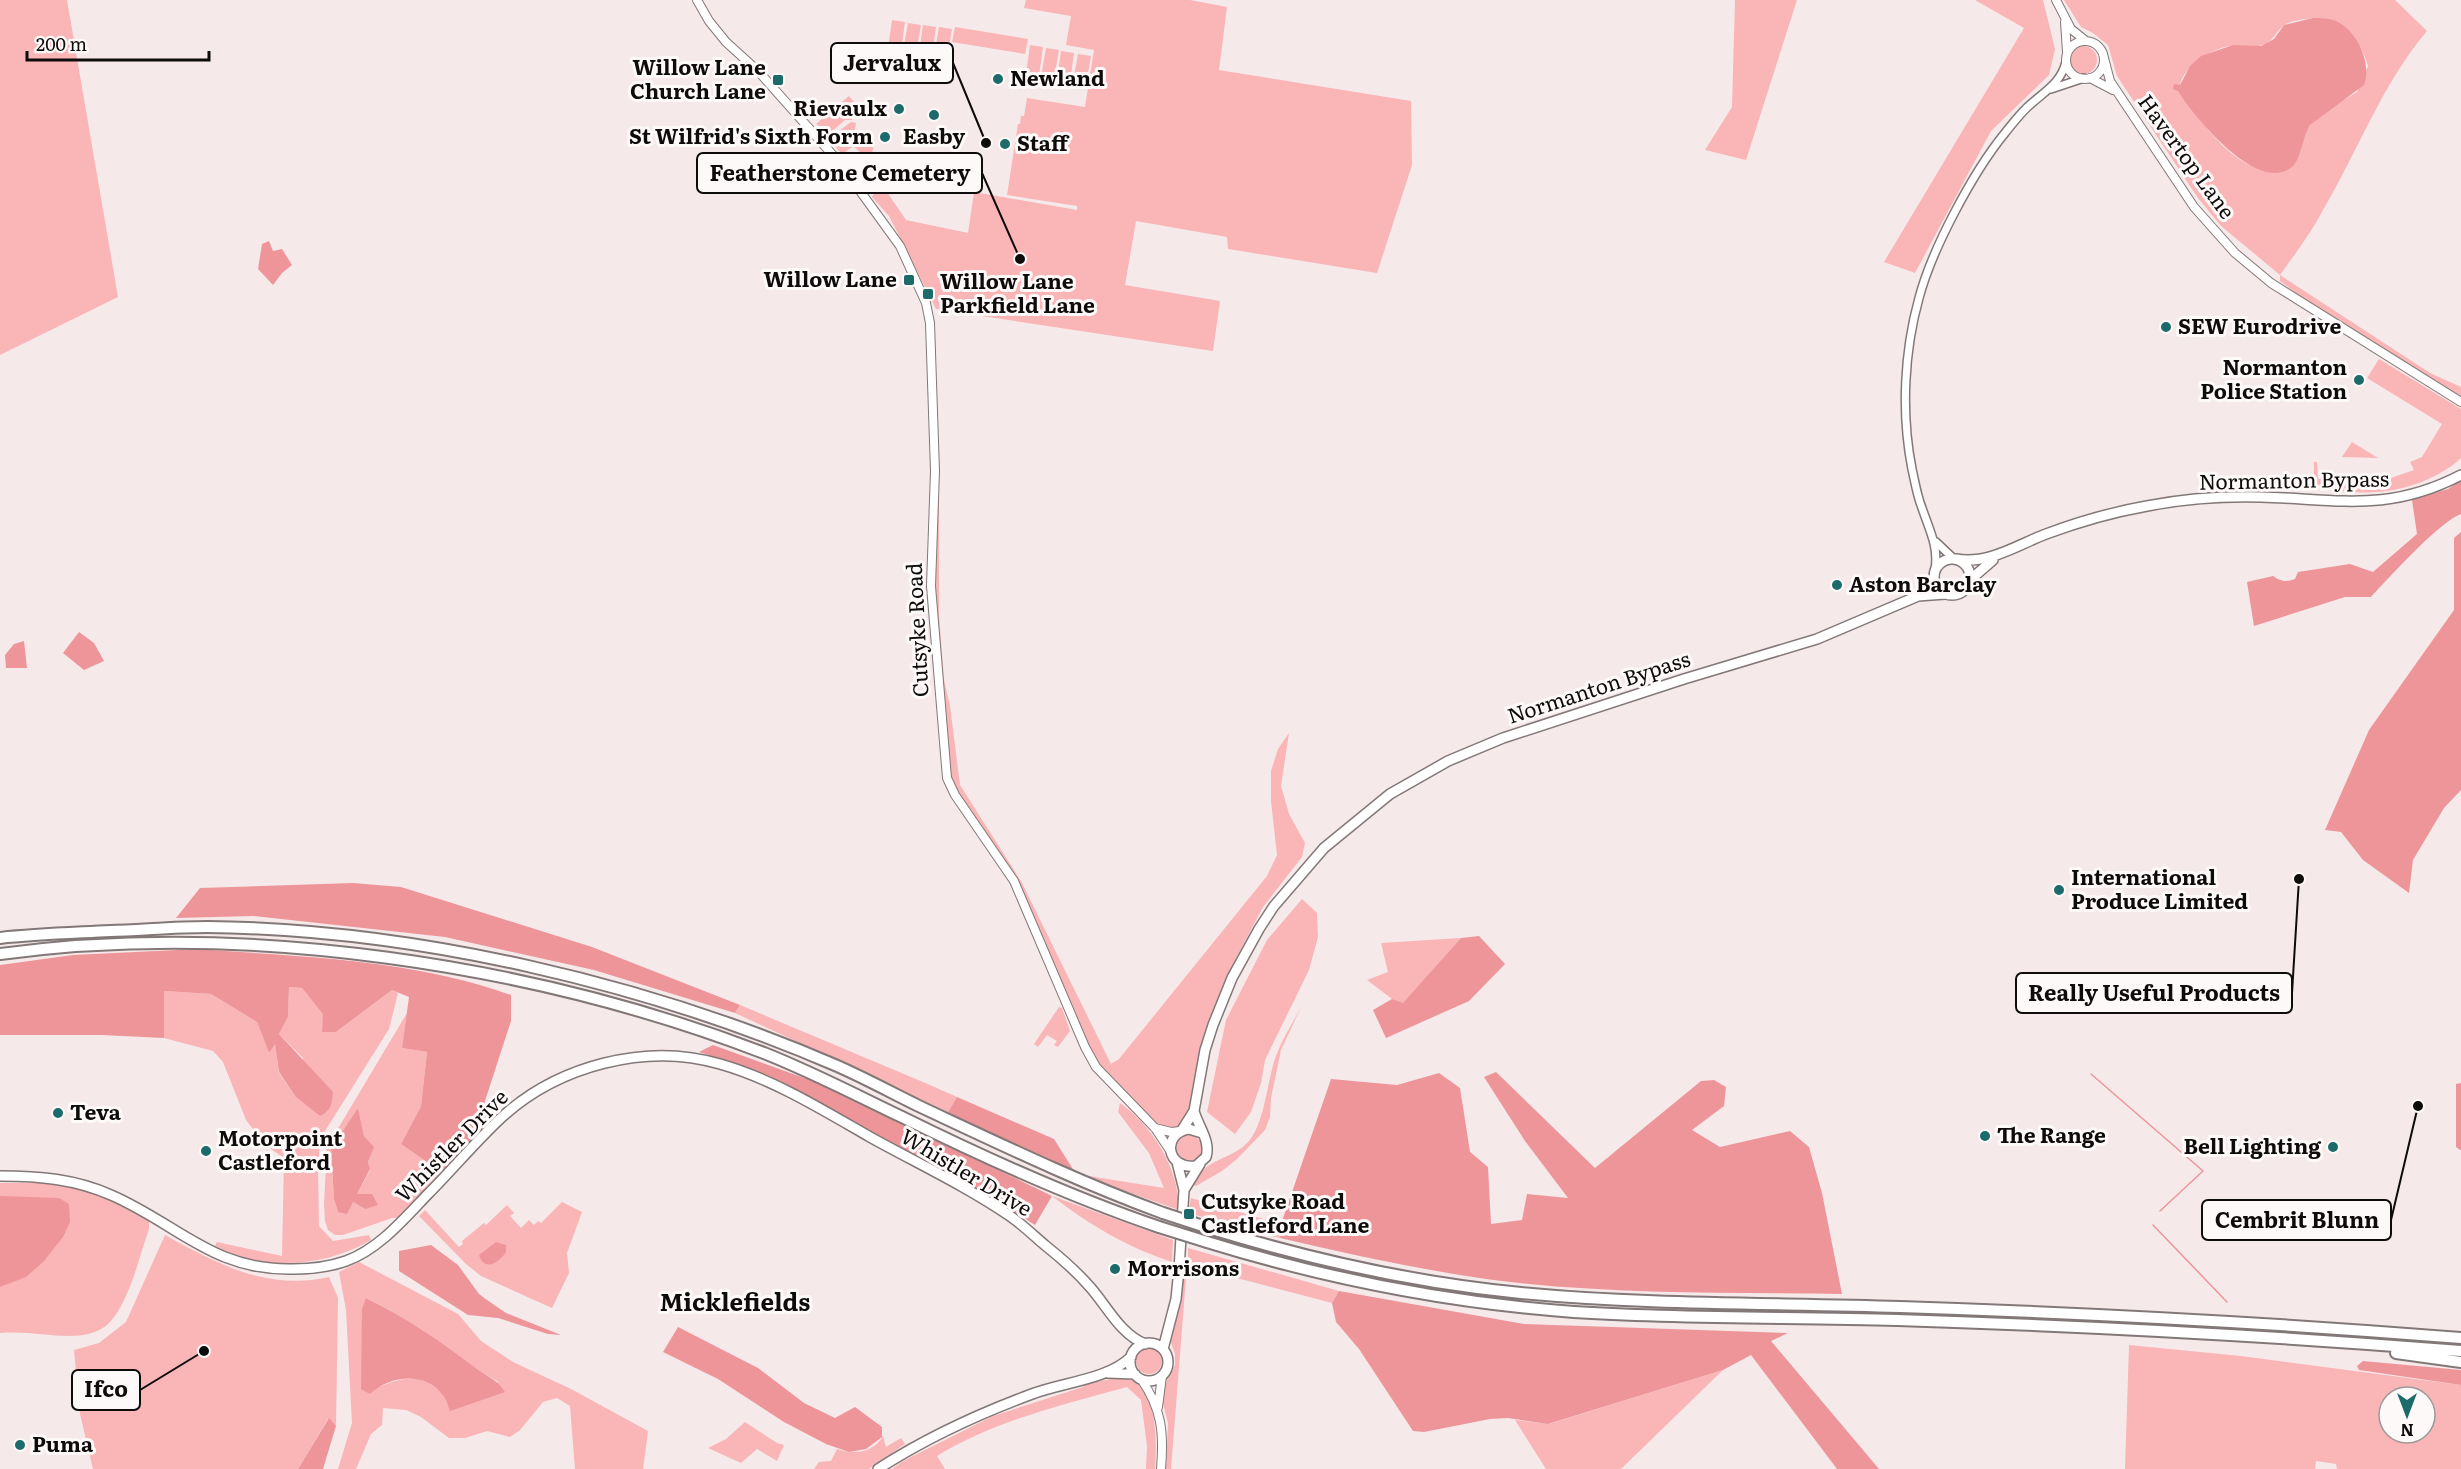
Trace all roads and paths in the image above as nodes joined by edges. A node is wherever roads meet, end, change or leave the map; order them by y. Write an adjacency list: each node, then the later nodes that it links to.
1 (697, 0): 22 (main road, Cutsyke Road)
2 (2056, 0): 3 (main road)
3 (2065, 21): 4 (main road); 6 (main road)
4 (2088, 41): 5 (main road); 6 (main road)
5 (2104, 58): 7 (main road); 9 (main road, Havertop Lane)
6 (2066, 60): 7 (main road); 8 (street)
7 (2087, 78): 8 (street); 9 (main road, Havertop Lane)
8 (2049, 90): 12 (street)
9 (2119, 95): 10 (main road, Havertop Lane)
10 (2461, 402)
11 (2461, 472): 13 (main road, Normanton Bypass)
12 (1933, 538): 14 (street); 15 (street)
13 (2002, 553): 14 (main road, Normanton Bypass); 16 (main road, Normanton Bypass)
14 (1955, 559): 15 (main road); 16 (main road)
15 (1934, 572): 17 (main road); 18 (main road, Normanton Bypass)
16 (1971, 579): 17 (main road)
17 (1945, 594): 18 (main road, Normanton Bypass)
18 (1905, 601): 21 (main road, Normanton Bypass)
19 (0, 938): 32 (highway, bridge)
20 (0, 954): 33 (highway, bridge)
21 (1194, 1111): 23 (main road); 24 (main road)
22 (1155, 1128): 23 (main road); 25 (main road, Cutsyke Road)
23 (1181, 1131): 24 (main road); 25 (main road)
24 (1202, 1134): 27 (main road)
25 (1171, 1152): 26 (main road)
26 (1177, 1162): 27 (main road); 29 (main road)
27 (1200, 1164): 29 (main road)
28 (0, 1176): 31 (main road, Whistler Drive)
29 (1184, 1190): 30 (main road)
30 (1170, 1318): 34 (main road); 35 (main road)
31 (1123, 1329): 34 (main road, Whistler Drive); 37 (main road, Whistler Drive)
32 (2461, 1336)
33 (2295, 1340): 36 (highway); 38 (highway)
34 (1146, 1344): 35 (main road); 37 (main road)
35 (1163, 1349): 41 (main road)
36 (2461, 1352)
37 (1131, 1356): 39 (main road); 40 (main road)
38 (2461, 1362)
39 (1106, 1373): 40 (main road); 43 (main road)
40 (1138, 1376): 41 (main road); 42 (main road)
41 (1162, 1376): 42 (main road)
42 (1158, 1407): 44 (main road)
43 (878, 1469)
44 (1161, 1469)

